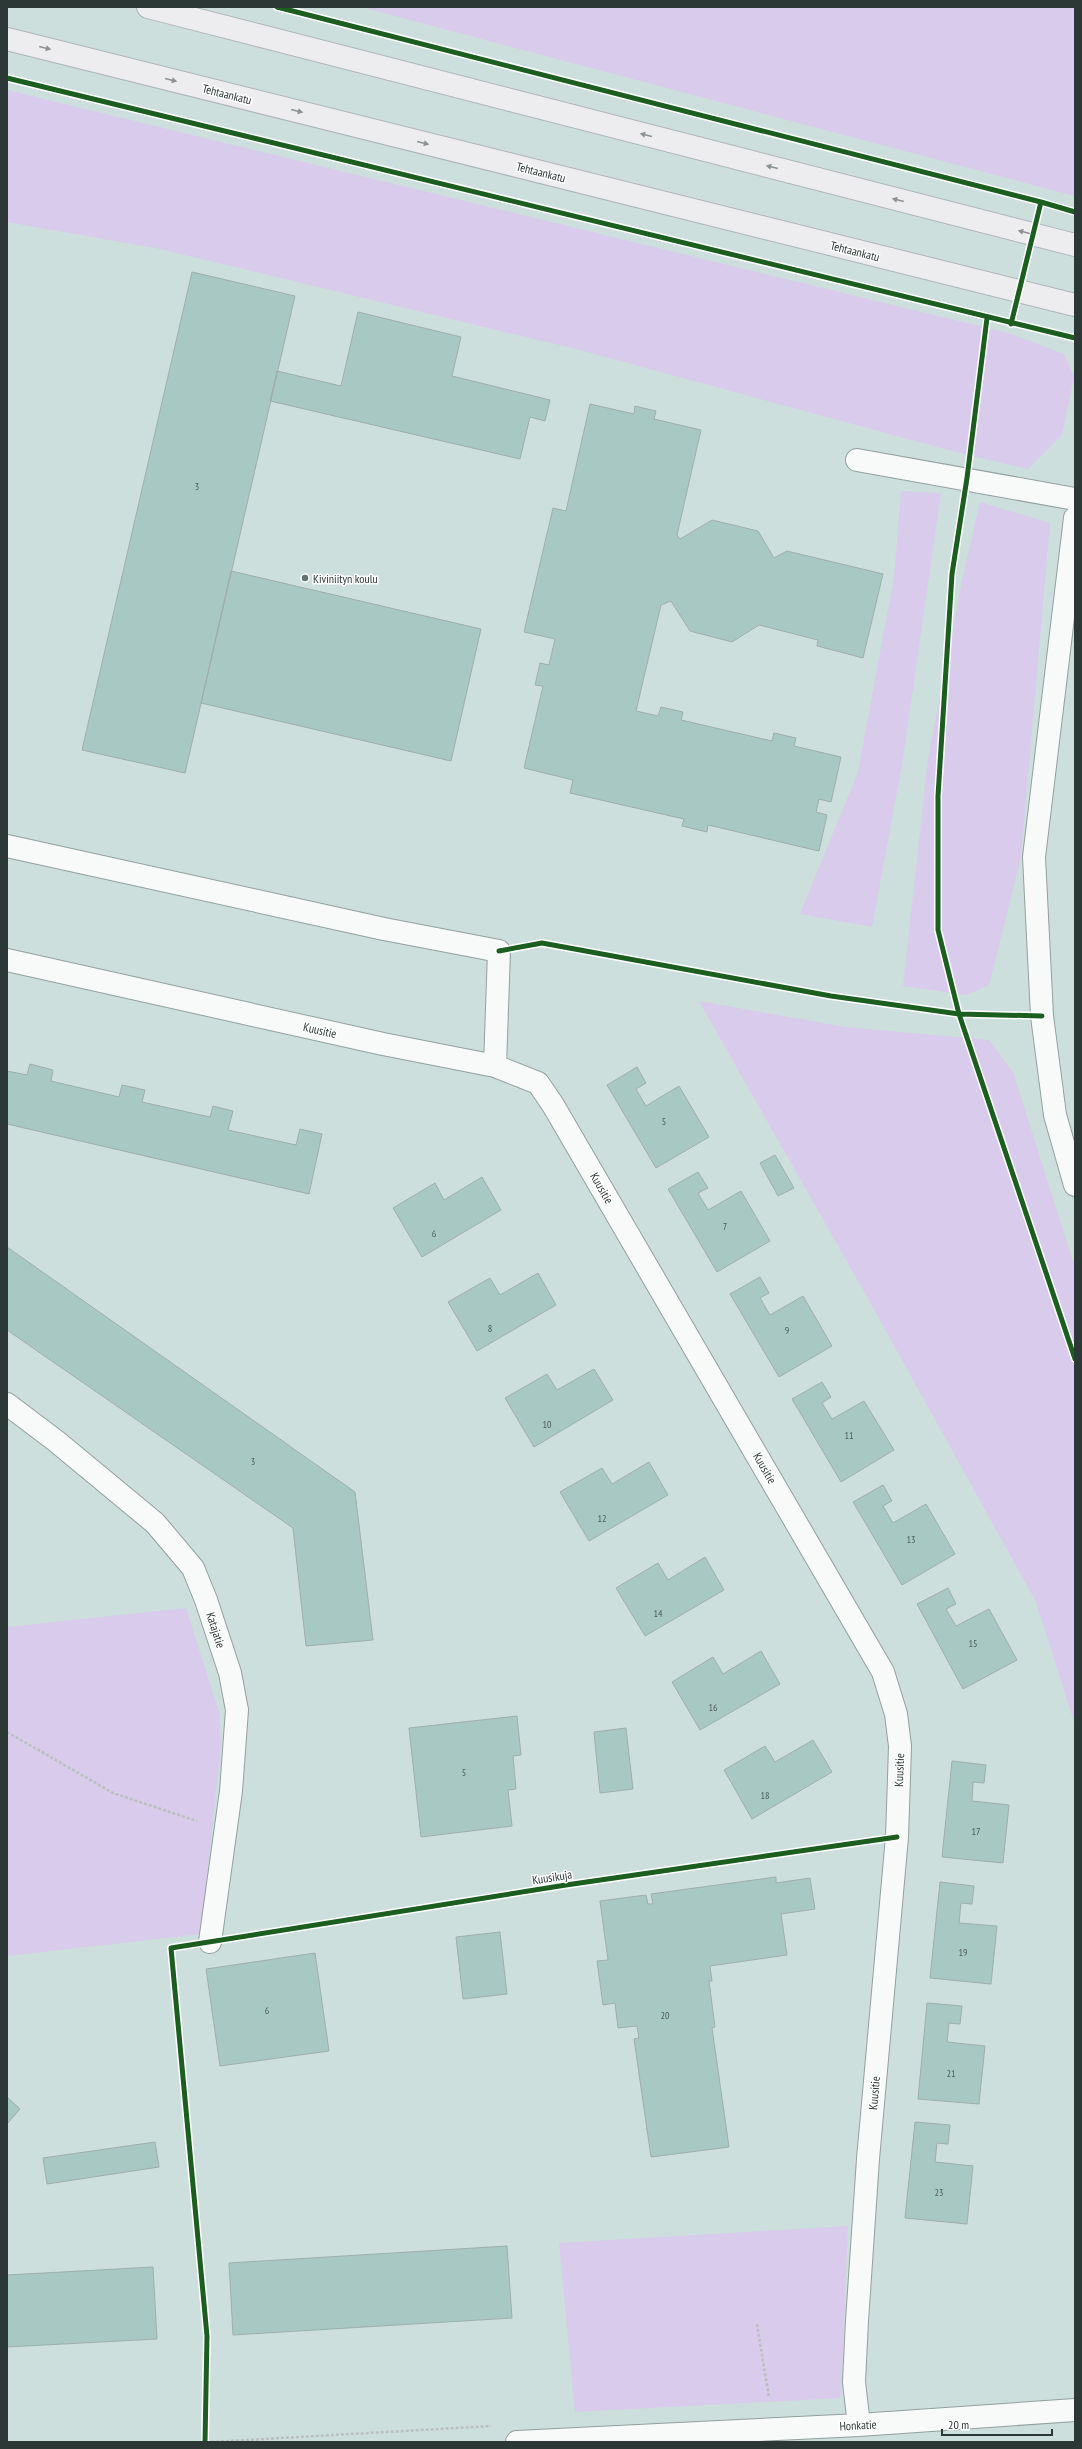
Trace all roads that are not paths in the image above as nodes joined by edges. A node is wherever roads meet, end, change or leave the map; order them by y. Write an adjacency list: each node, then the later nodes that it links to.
1 (148, 7): 3 (main road, one-way to 1)
2 (7, 39): 4 (main road, Tehtaankatu, one-way to 4)
3 (1075, 245)
4 (1075, 305)
5 (857, 460): 6 (street)
6 (1075, 499)
7 (1075, 518): 11 (street)
8 (7, 846): 10 (street)
9 (7, 960): 10 (street, Kuusitie)
10 (495, 1066): 15 (street, Kuusitie)
11 (1075, 1185)
12 (7, 1404): 13 (street, Katajatie)
13 (210, 1942)
14 (1075, 2410): 15 (street, Honkatie)
15 (859, 2425): 16 (street, Honkatie)
16 (641, 2439): 17 (street, Honkatie)
17 (517, 2442)

